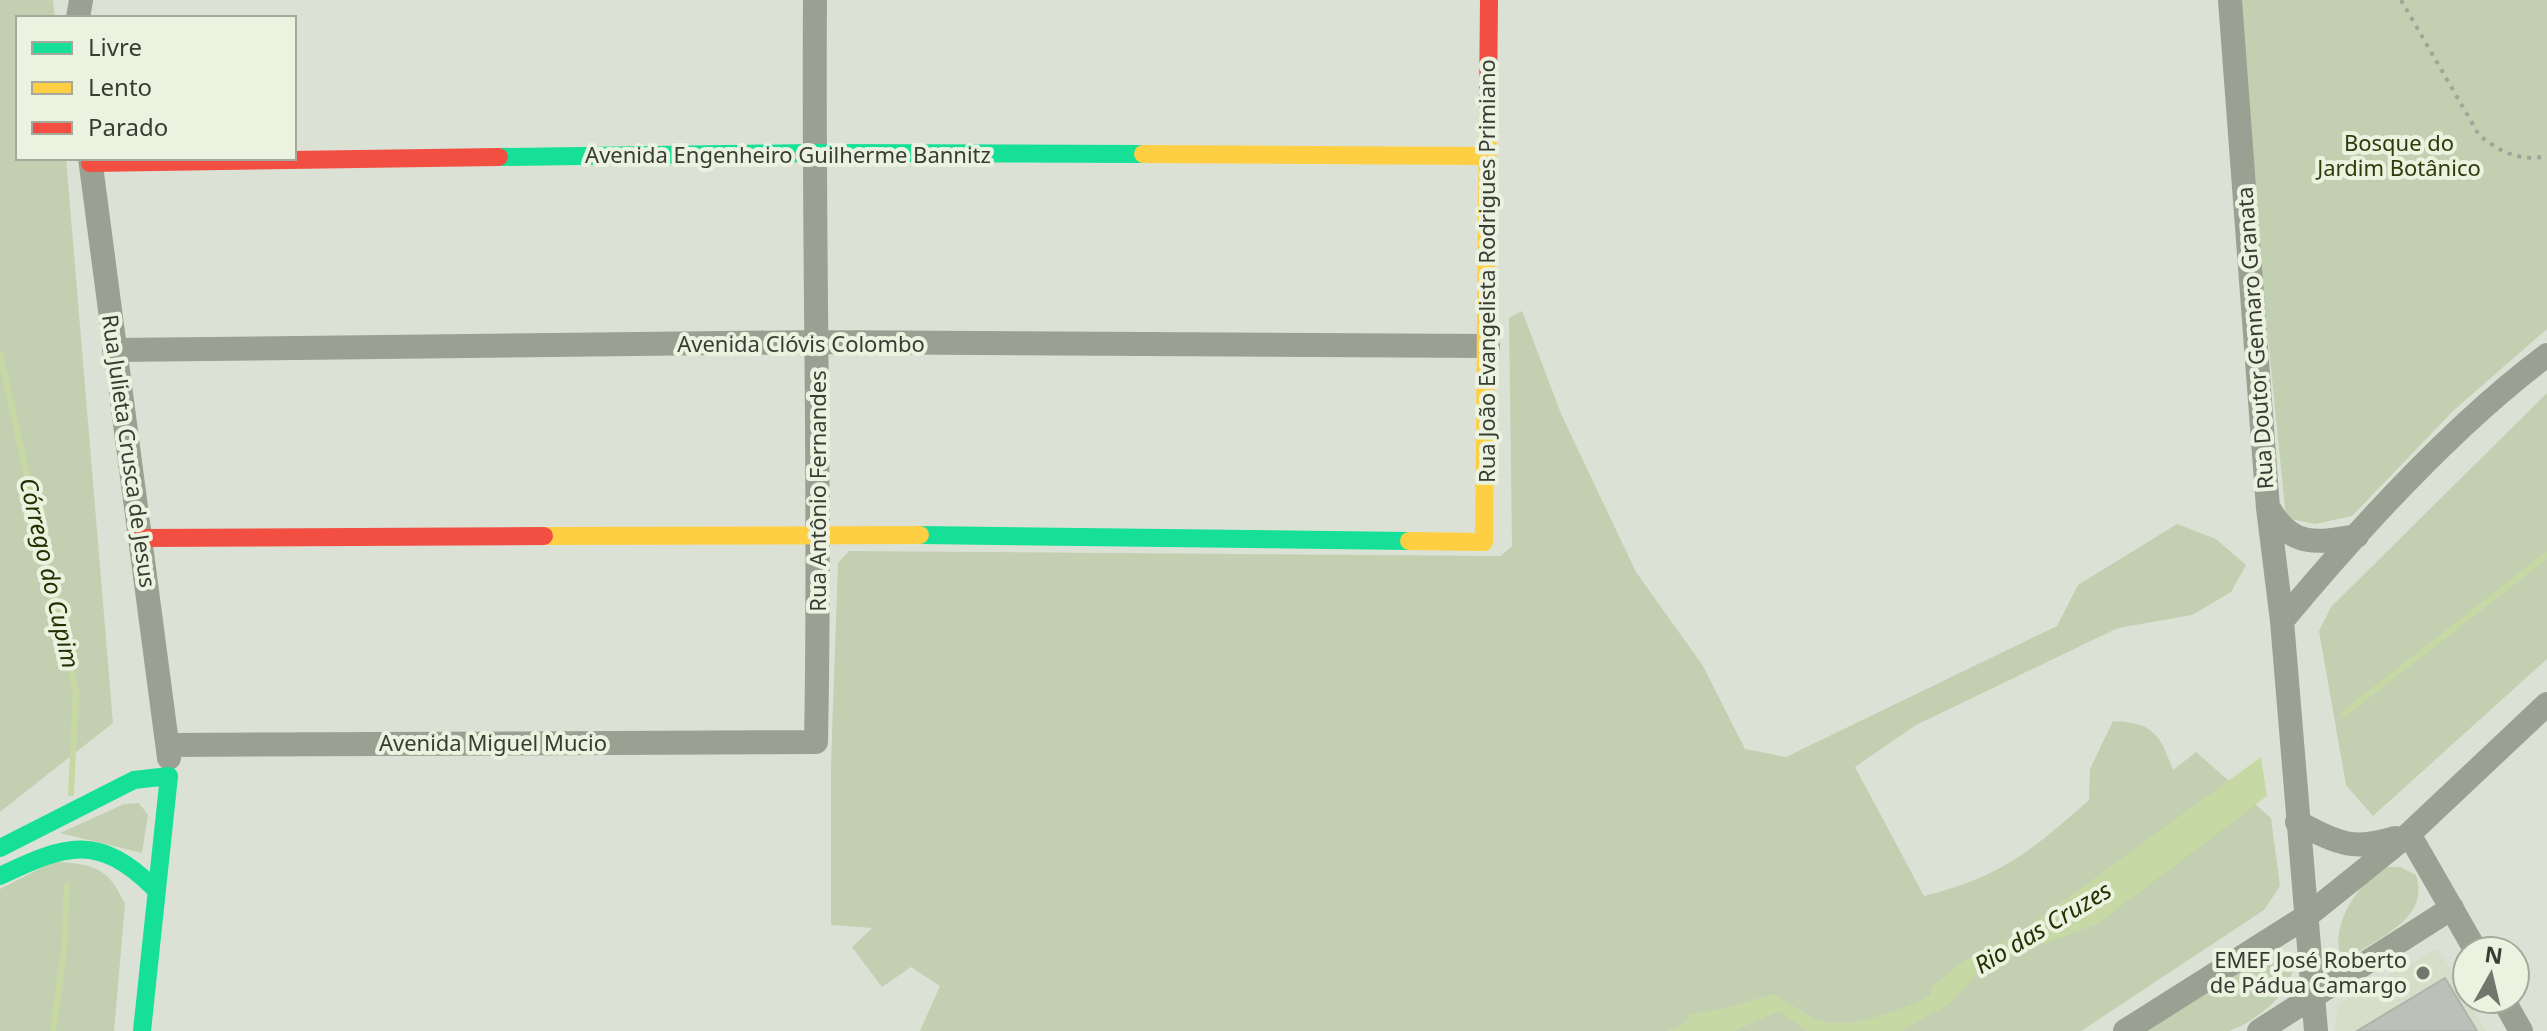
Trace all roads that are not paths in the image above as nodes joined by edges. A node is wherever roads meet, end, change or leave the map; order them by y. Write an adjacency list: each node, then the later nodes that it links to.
1 (815, 0): 4 (street, Rua Antônio Fernandes)
2 (1489, 0): 5 (street, Rua João Evangelista Rodrigues Primiano)
3 (2230, 0): 12 (street, Rua Doutor Gennaro Granata)
4 (813, 153): 5 (street, Avenida Engenheiro Guilherme Bannitz); 6 (street, Avenida Engenheiro Guilherme Bannitz); 8 (street, Rua Antônio Fernandes)
5 (1487, 156): 9 (street, Rua João Evangelista Rodrigues Primiano)
6 (296, 158)
7 (90, 160): 10 (street, Rua Julieta Crusca de Jesus)
8 (817, 342): 9 (street, Avenida Clóvis Colombo); 10 (street, Avenida Clóvis Colombo); 13 (street, Rua Antônio Fernandes)
9 (1488, 346): 13 (street, Rua João Evangelista Rodrigues Primiano)
10 (114, 350): 15 (street, Rua Julieta Crusca de Jesus)
11 (2547, 355): 14 (street)
12 (2268, 508): 14 (street); 16 (street, Rua Doutor Gennaro Granata)
13 (821, 534): 15 (street); 18 (street, Rua Antônio Fernandes)
14 (2357, 536): 16 (street)
15 (141, 538): 19 (street, Rua Julieta Crusca de Jesus)
16 (2282, 621): 21 (street, Rua Doutor Gennaro Granata)
17 (2547, 704): 22 (street)
18 (816, 742): 19 (street, Avenida Miguel Mucio)
19 (169, 745): 20 (street, Rua Julieta Crusca de Jesus)
20 (169, 776): 23 (street); 25 (street)
21 (2296, 814): 22 (street); 27 (street)
22 (2409, 834): 26 (street); 27 (street)
23 (0, 848)
24 (0, 876): 25 (street)
25 (155, 889): 30 (street)
26 (2452, 908): 28 (street); 29 (street)
27 (2307, 916): 29 (street); 31 (street)
28 (2467, 935)
29 (2313, 999): 32 (street); 33 (street)
30 (142, 1031)
31 (2125, 1031)
32 (2259, 1031)
33 (2316, 1031)

